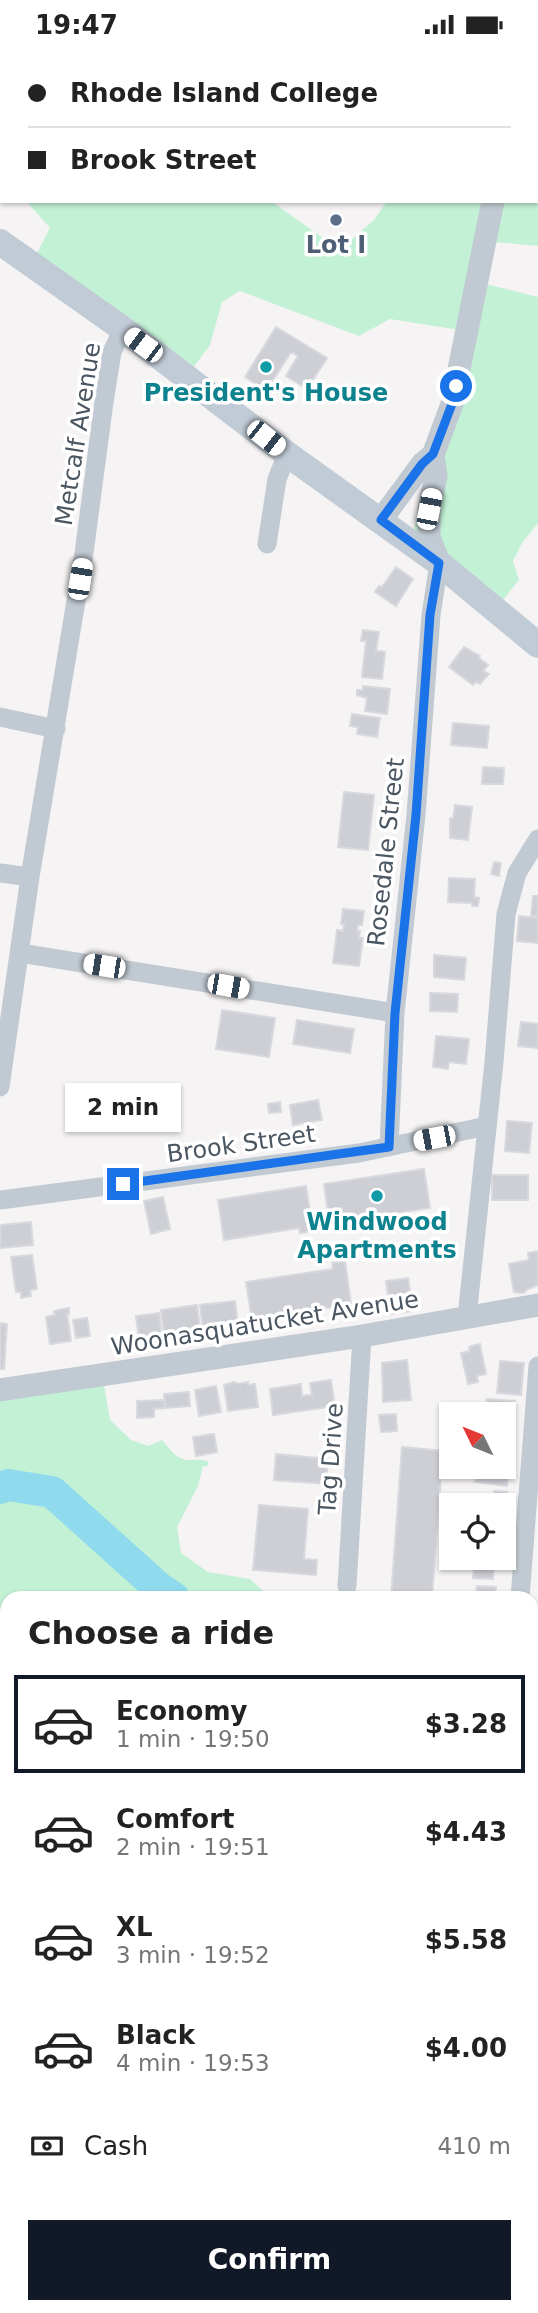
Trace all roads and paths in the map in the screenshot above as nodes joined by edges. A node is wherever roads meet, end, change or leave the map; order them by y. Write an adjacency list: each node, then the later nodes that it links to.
1 (493, 203): 5 (street)
2 (0, 242): 3 (main road)
3 (122, 329): 4 (main road); 11 (street, Metcalf Avenue)
4 (287, 454): 6 (main road); 7 (street)
5 (433, 454): 6 (street); 8 (street)
6 (381, 520): 8 (main road)
7 (267, 544)
8 (439, 563): 9 (main road); 16 (street, Rosedale Street)
9 (538, 645)
10 (0, 717): 11 (street)
11 (56, 729): 14 (street, Metcalf Avenue)
12 (538, 839): 18 (street)
13 (0, 873): 14 (street)
14 (30, 877): 15 (street, Metcalf Avenue)
15 (20, 953): 16 (street); 17 (street, Metcalf Avenue)
16 (395, 1013): 19 (street, Rosedale Street)
17 (0, 1087)
18 (486, 1126): 19 (street, Brook Street); 22 (street)
19 (389, 1147): 20 (street, Brook Street)
20 (0, 1200)
21 (538, 1305): 22 (street, Woonasquatucket Avenue)
22 (467, 1317): 23 (street, Woonasquatucket Avenue)
23 (362, 1336): 25 (street, Woonasquatucket Avenue); 26 (street, Tag Drive)
24 (538, 1366): 27 (street)
25 (0, 1391)
26 (347, 1586)
27 (521, 1591)

